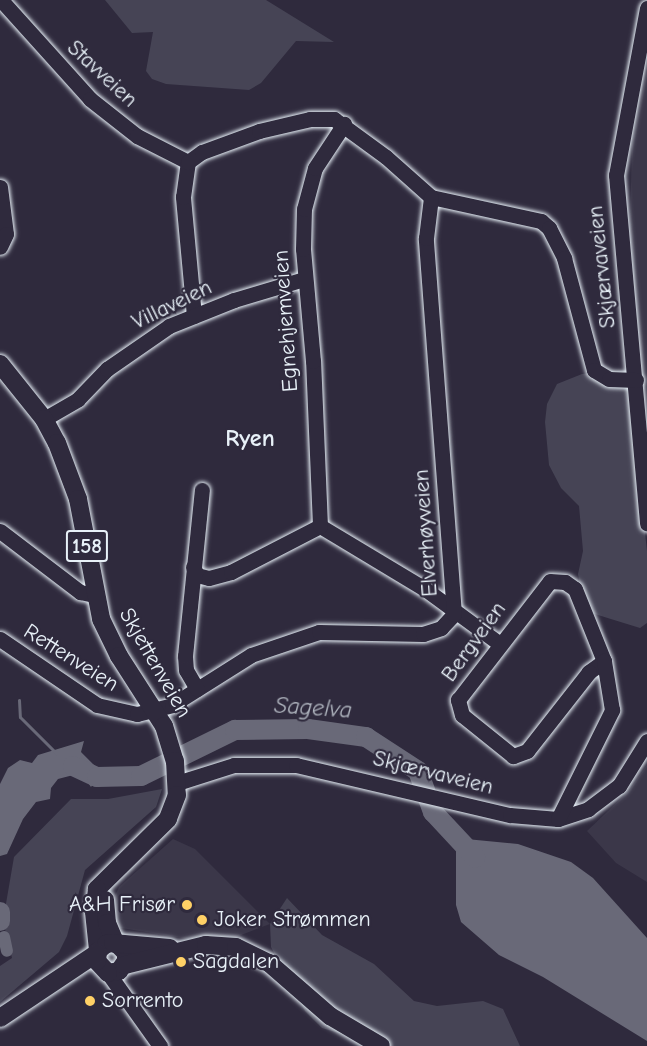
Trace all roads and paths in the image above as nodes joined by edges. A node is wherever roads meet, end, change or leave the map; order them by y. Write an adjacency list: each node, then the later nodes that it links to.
1 (1, 0): 4 (street, Stavveien)
2 (647, 8): 11 (street, Skjærvaveien)
3 (344, 124): 4 (street); 6 (street); 8 (street, Egnehjemveien)
4 (188, 162): 9 (street)
5 (0, 188): 7 (street)
6 (431, 197): 11 (street); 19 (street, Elverhøyveien)
7 (0, 247)
8 (304, 279): 9 (street, Villaveien); 15 (street, Egnehjemveien)
9 (194, 316): 12 (street, Villaveien)
10 (0, 364): 12 (main road, Skjettenveien / 158)
11 (636, 380): 14 (street, Skjærvaveien)
12 (44, 419): 18 (main road, Skjettenveien / 158)
13 (202, 490): 17 (street)
14 (647, 524)
15 (320, 526): 17 (street); 19 (street)
16 (0, 531): 18 (street)
17 (193, 567): 23 (street)
18 (94, 595): 24 (main road, Skjettenveien / 158)
19 (454, 614): 21 (street); 23 (street, Elverhøyveien)
20 (0, 639): 24 (street, Rettenveien)
21 (500, 644): 22 (street, Bergveien); 22 (street, Bergveien)
22 (604, 661): 27 (street, Bergveien)
23 (197, 689): 24 (street, Elverhøyveien)
24 (155, 710): 26 (main road, Skjettenveien / 158)
25 (647, 741): 27 (street, Skjærvaveien)
26 (177, 776): 27 (street, Skjærvaveien); 28 (main road, Skjettenveien / 158)
27 (558, 819)
28 (110, 876): 29 (main road); 31 (main road, Skjettenveien / 158)
29 (117, 944): 30 (main road); 31 (main road)
30 (183, 950): 31 (main road); 34 (main road)
31 (109, 964): 32 (main road); 33 (street)
32 (0, 1018)
33 (160, 1046)
34 (381, 1046)

